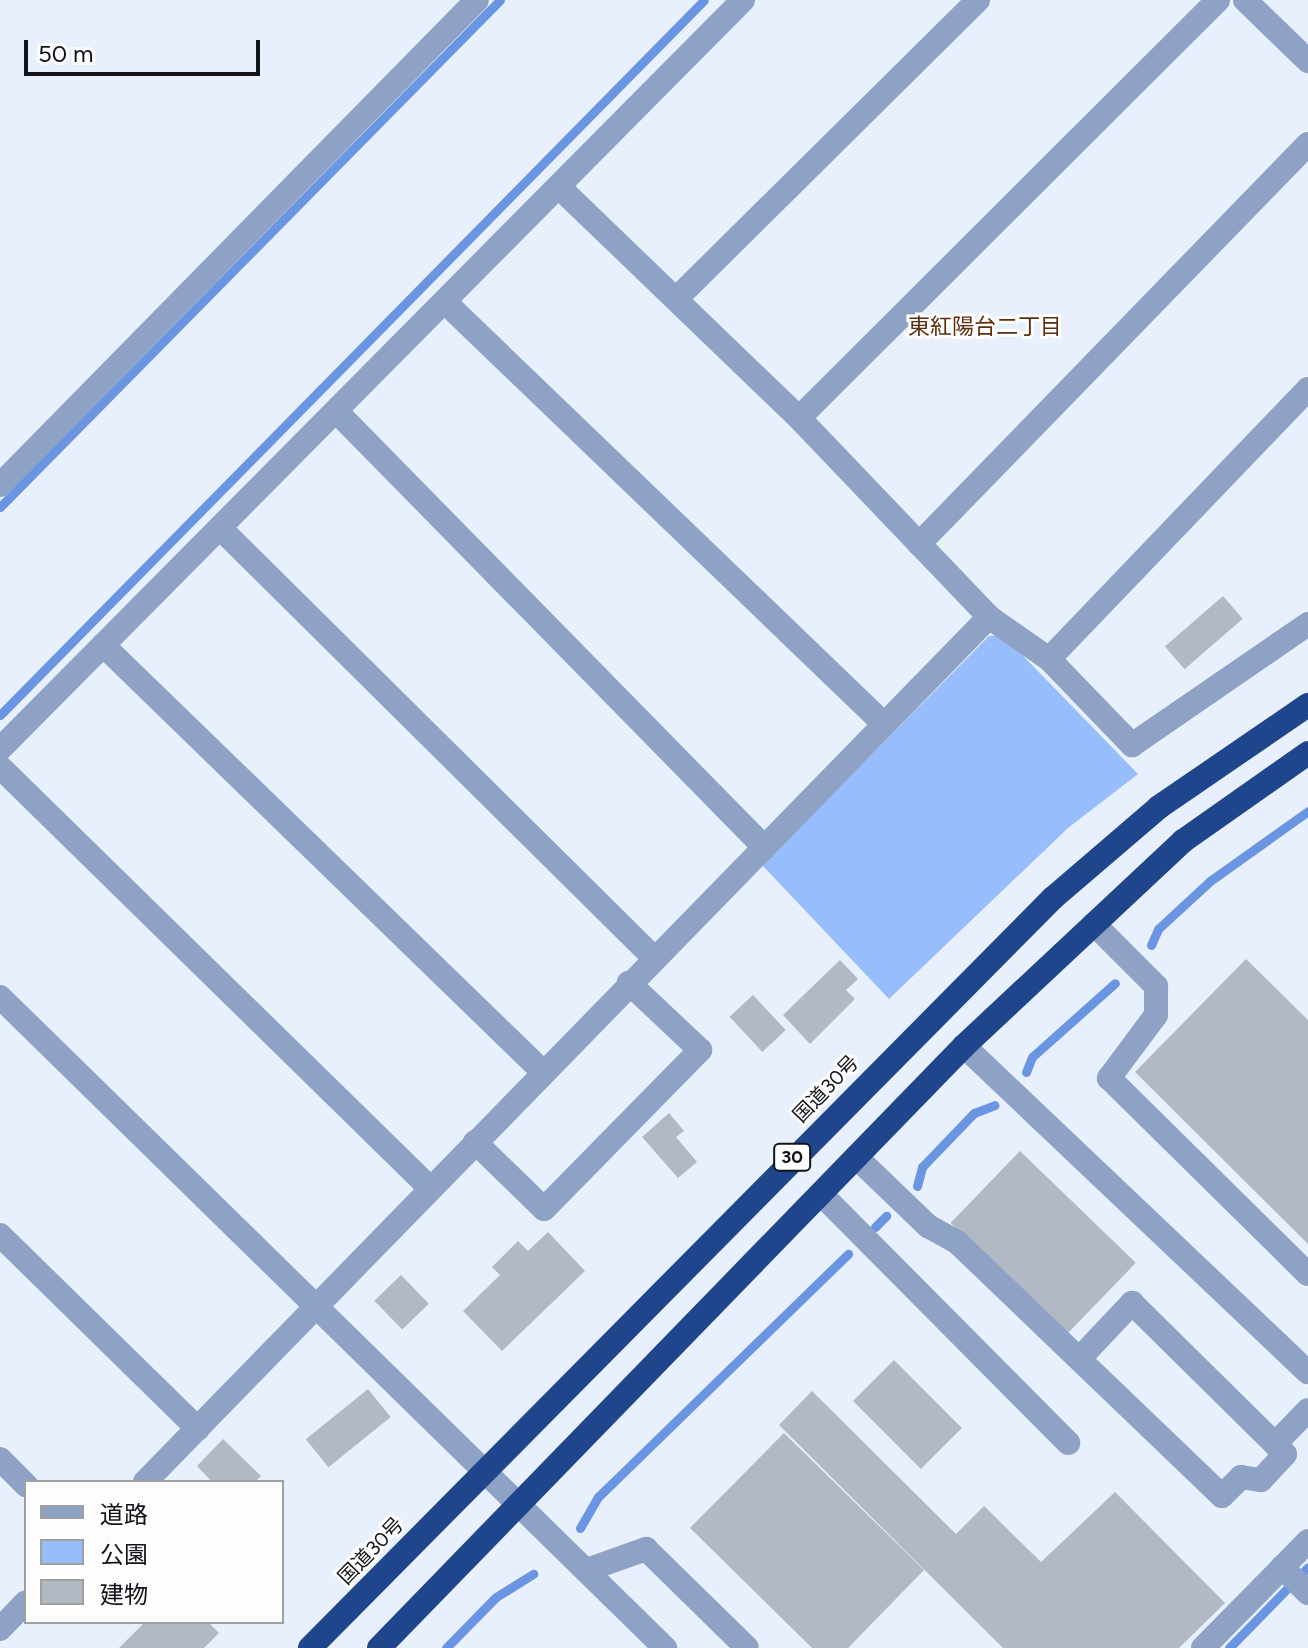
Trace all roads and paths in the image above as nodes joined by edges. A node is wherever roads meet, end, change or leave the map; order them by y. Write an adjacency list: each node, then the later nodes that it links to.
1 (477, 0): 14 (street)
2 (743, 0): 8 (street)
3 (978, 0): 9 (street)
4 (1218, 0): 13 (street)
5 (1245, 0): 6 (street)
6 (1308, 61)
7 (1308, 144): 16 (street)
8 (560, 188): 9 (street); 10 (street)
9 (676, 299): 13 (street)
10 (445, 302): 12 (street); 22 (street)
11 (1308, 389): 20 (street)
12 (336, 411): 15 (street); 26 (street)
13 (799, 418): 16 (street)
14 (0, 485)
15 (220, 528): 19 (street); 28 (street)
16 (919, 544): 17 (street)
17 (989, 617): 20 (street); 22 (street)
18 (1308, 624): 20 (street)
19 (103, 645): 23 (street); 32 (street)
20 (1049, 659)
21 (1308, 705): 47 (highway, 国道30号 / 30)
22 (884, 724): 26 (street)
23 (0, 749)
24 (1308, 753): 27 (highway, 30)
25 (0, 767): 35 (street)
26 (764, 847): 28 (street)
27 (1094, 924): 31 (highway, 30); 38 (street)
28 (654, 958): 29 (street)
29 (629, 983): 32 (street); 33 (street)
30 (0, 997): 39 (street)
31 (964, 1046): 34 (highway, 30); 41 (street)
32 (542, 1071): 33 (street)
33 (475, 1142): 35 (street)
34 (856, 1157): 36 (highway, 30); 40 (street)
35 (431, 1189): 39 (street)
36 (821, 1194): 44 (street); 50 (highway, 30)
37 (0, 1235): 43 (street)
38 (1308, 1274)
39 (318, 1308): 43 (street); 47 (street)
40 (1080, 1358): 45 (street); 45 (street)
41 (1308, 1372)
42 (1308, 1410): 45 (street)
43 (198, 1429): 48 (street)
44 (1068, 1443)
45 (1275, 1444)
46 (0, 1459): 49 (street)
47 (486, 1468): 50 (street); 56 (highway, 国道30号 / 30)
48 (147, 1480)
49 (24, 1483)
50 (521, 1502): 52 (street); 57 (highway, 30)
51 (1308, 1541): 53 (street)
52 (587, 1570): 58 (street); 59 (street)
53 (1296, 1580): 60 (street)
54 (24, 1604): 55 (street)
55 (0, 1629)
56 (310, 1648)
57 (379, 1648)
58 (665, 1648)
59 (747, 1648)
60 (1203, 1648)

